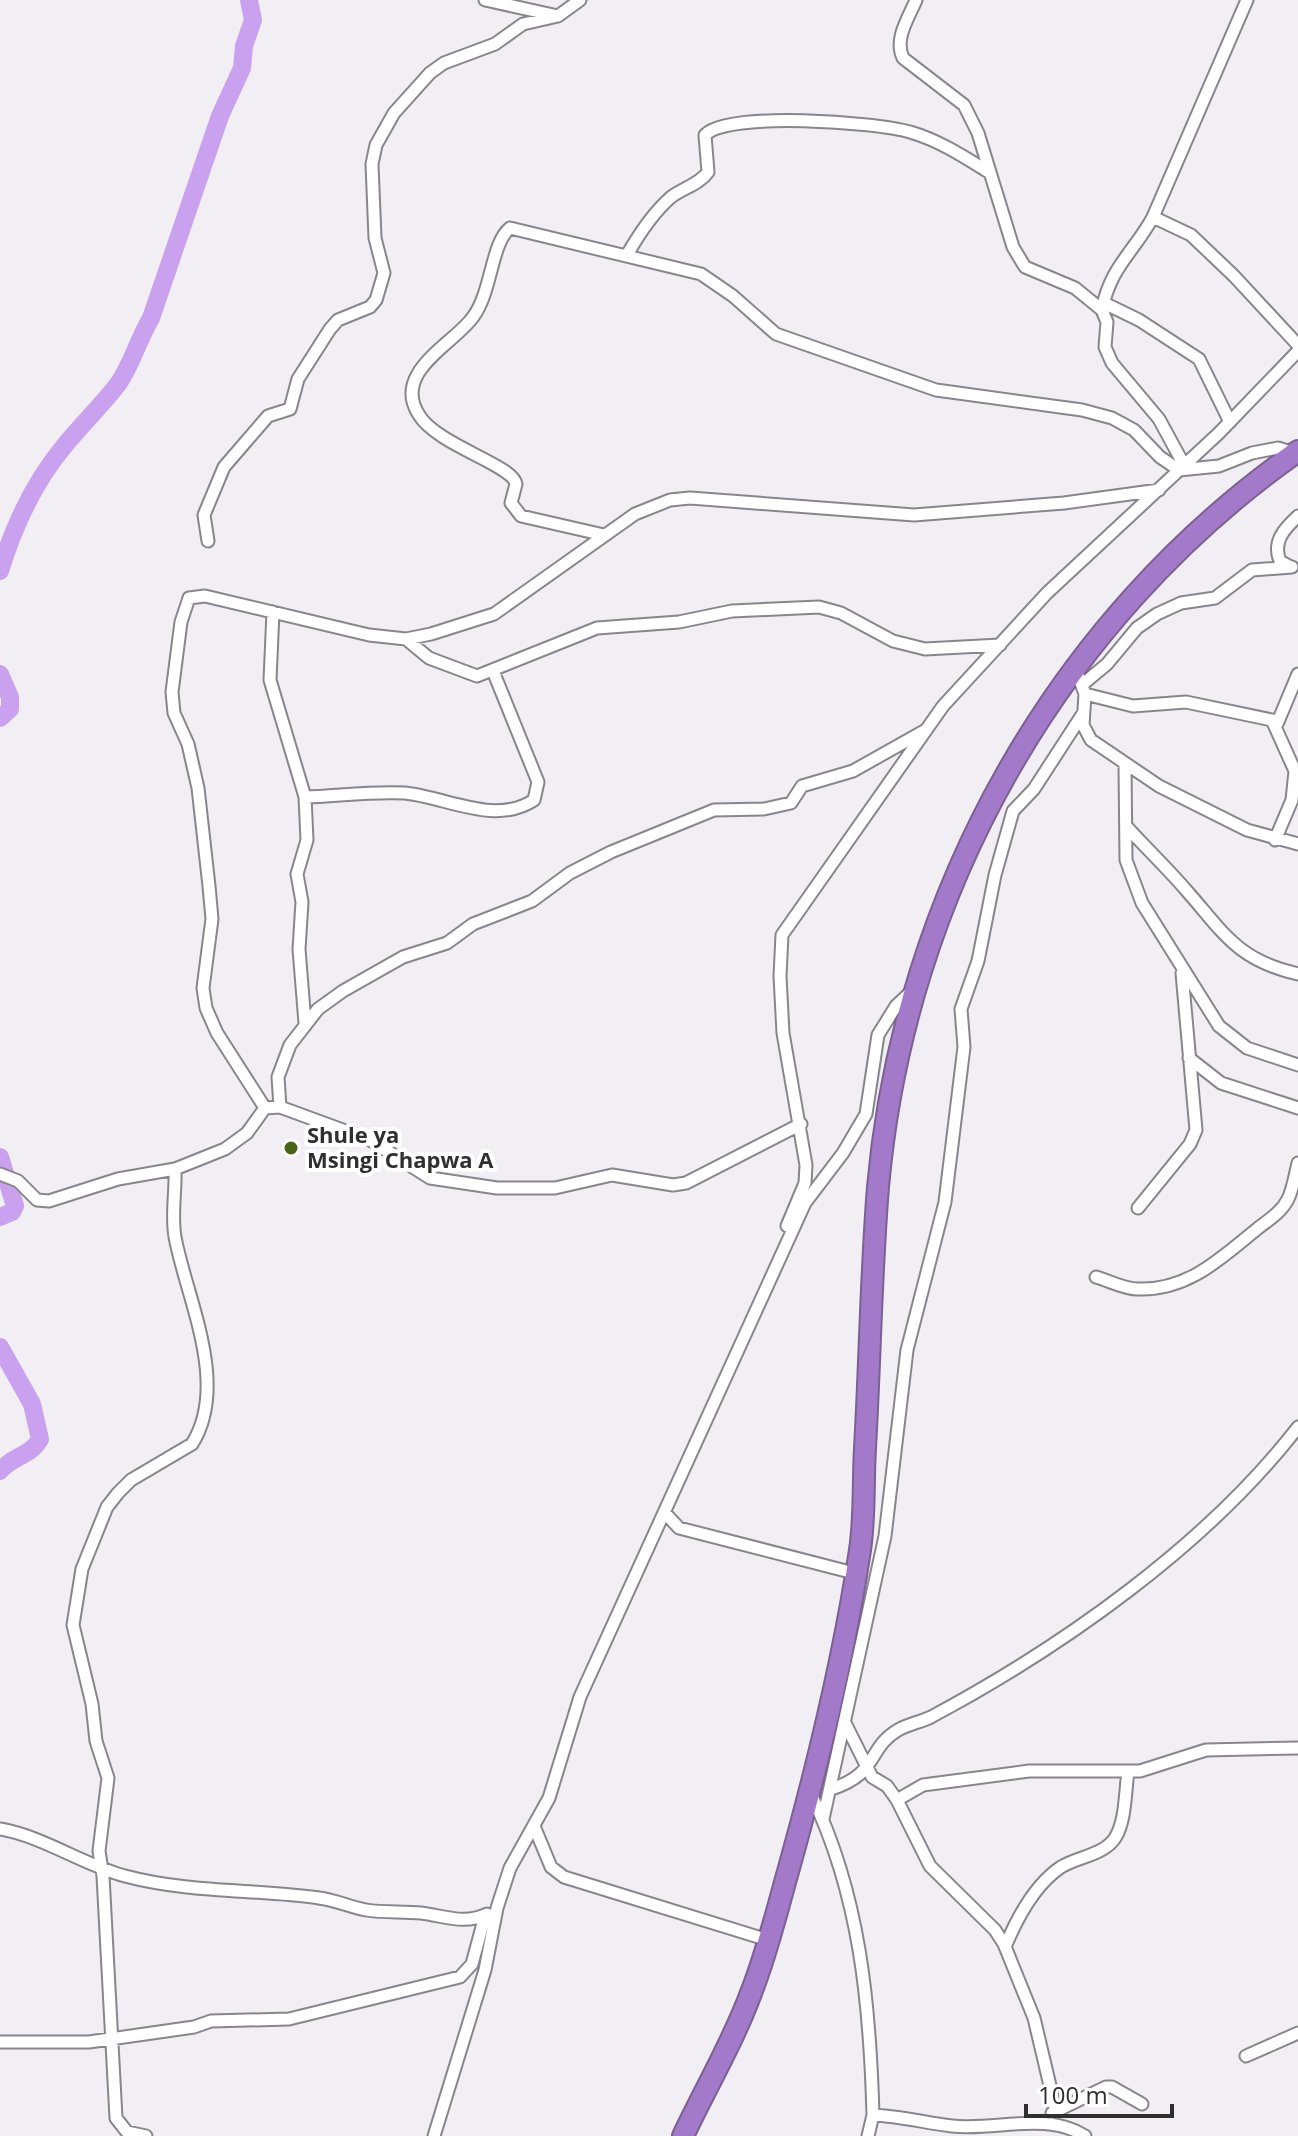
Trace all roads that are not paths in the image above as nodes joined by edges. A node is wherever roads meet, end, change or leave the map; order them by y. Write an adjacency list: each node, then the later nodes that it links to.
1 (485, 0): 5 (street)
2 (580, 0): 5 (street)
3 (916, 0): 6 (street)
4 (1247, 0): 7 (street)
5 (558, 16): 17 (street)
6 (987, 171): 8 (street); 9 (street)
7 (1153, 217): 9 (street); 10 (street)
8 (627, 255): 13 (street); 16 (street)
9 (1103, 306): 11 (street); 13 (street)
10 (1298, 348): 11 (street)
11 (1230, 422): 13 (street)
12 (1296, 452): 13 (street); 24 (highway)
13 (1181, 468): 14 (street)
14 (1159, 490): 16 (street); 21 (street)
15 (1298, 516): 18 (street)
16 (604, 535): 20 (street)
17 (208, 541)
18 (1295, 567): 24 (street)
19 (273, 612): 20 (street); 29 (street); 40 (street)
20 (406, 639): 22 (street)
21 (1000, 645): 22 (street); 27 (street)
22 (493, 671): 29 (street)
23 (1298, 674): 26 (street)
24 (1081, 681): 25 (street); 26 (street); 35 (highway)
25 (1082, 715): 28 (street); 52 (street)
26 (1277, 724): 31 (street)
27 (926, 730): 36 (street); 42 (street)
28 (1125, 765): 30 (street); 31 (street)
29 (305, 797): 36 (street)
30 (1126, 826): 33 (street); 34 (street)
31 (1275, 840): 32 (street)
32 (1298, 844)
33 (1182, 970): 37 (street); 38 (street)
34 (1298, 974)
35 (916, 987): 47 (street); 51 (highway)
36 (305, 1023): 39 (street)
37 (1188, 1057): 41 (street); 46 (street)
38 (1298, 1065)
39 (280, 1107): 40 (street); 42 (street)
40 (265, 1108): 44 (street)
41 (1298, 1108)
42 (801, 1124): 47 (street)
43 (1298, 1163): 48 (street)
44 (175, 1169): 45 (street); 62 (street)
45 (0, 1174)
46 (1138, 1208)
47 (779, 1257): 50 (street)
48 (1096, 1277)
49 (1298, 1427): 54 (street)
50 (665, 1513): 51 (street); 60 (street)
51 (854, 1573): 57 (highway)
52 (845, 1723): 54 (street); 56 (street)
53 (1298, 1748): 55 (street)
54 (868, 1767): 56 (street); 58 (street)
55 (1128, 1772): 58 (street); 66 (street)
56 (831, 1789): 59 (street)
57 (810, 1793): 59 (street); 65 (highway)
58 (897, 1800): 66 (street)
59 (823, 1819): 73 (street)
60 (534, 1826): 63 (street); 65 (street)
61 (0, 1829): 62 (street)
62 (102, 1867): 64 (street); 68 (street)
63 (497, 1908): 64 (street); 77 (street)
64 (485, 1916): 68 (street)
65 (768, 1940): 78 (highway)
66 (1005, 1947): 72 (street)
67 (1298, 2033): 70 (street)
68 (112, 2037): 69 (street); 76 (street)
69 (0, 2042)
70 (1246, 2056)
71 (1142, 2104): 72 (street)
72 (1056, 2111): 74 (street)
73 (873, 2115): 74 (street); 79 (street)
74 (1039, 2124): 75 (street)
75 (1058, 2130): 80 (street)
76 (146, 2136)
77 (434, 2136)
78 (683, 2136)
79 (868, 2136)
80 (1085, 2136)

